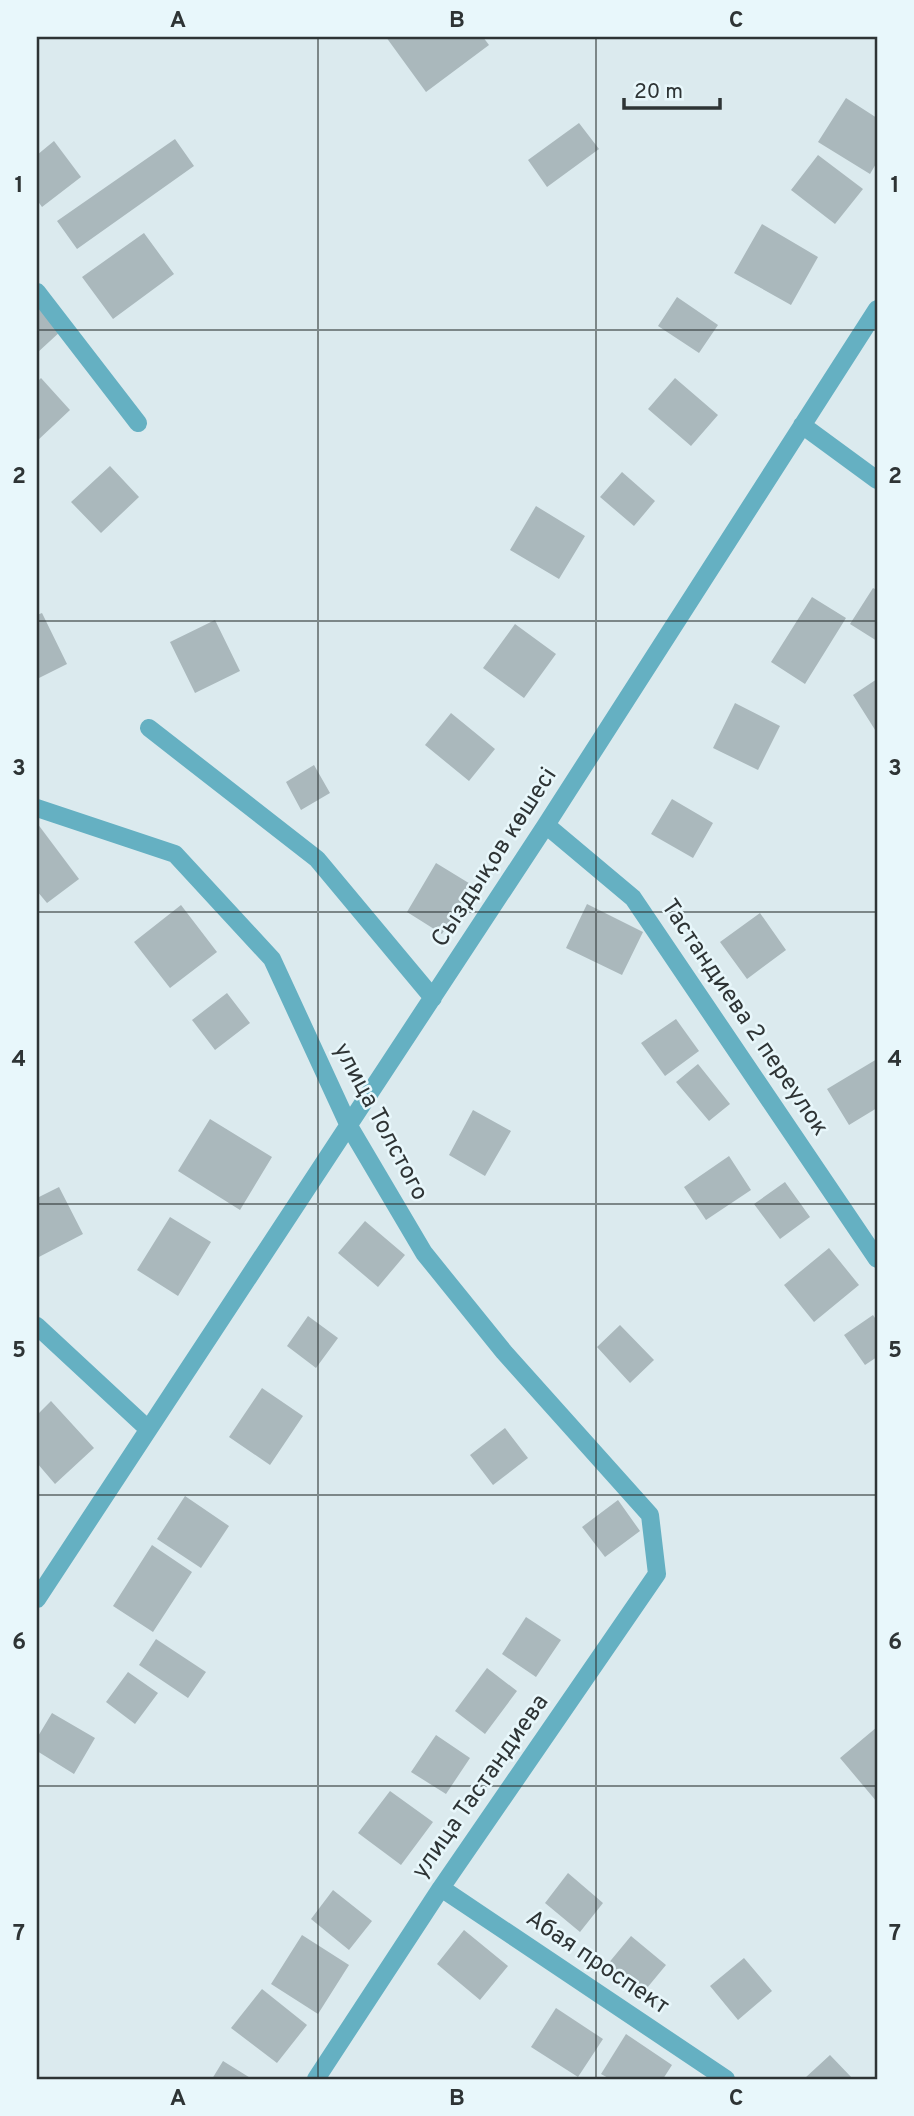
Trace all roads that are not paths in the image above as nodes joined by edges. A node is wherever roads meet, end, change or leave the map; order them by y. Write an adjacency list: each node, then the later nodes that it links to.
1 (37, 292): 3 (street)
2 (877, 309): 4 (street, Сыздықов көшесі)
3 (138, 423)
4 (802, 425): 5 (street); 8 (street, Сыздықов көшесі)
5 (877, 480)
6 (149, 728): 9 (street)
7 (37, 808): 10 (street, улица Толстого)
8 (546, 825): 9 (street, Сыздықов көшесі); 11 (street, Тастандиева 2 переулок)
9 (433, 998): 10 (street, Сыздықов көшесі)
10 (349, 1126): 13 (street, Сыздықов көшесі); 14 (street, улица Толстого)
11 (877, 1259)
12 (37, 1326): 13 (street)
13 (148, 1429): 15 (street, Сыздықов көшесі)
14 (650, 1515): 16 (street, улица Тастандиева)
15 (37, 1599)
16 (441, 1888): 17 (street, улица Тастандиева); 18 (street, Абая проспект)
17 (316, 2079)
18 (726, 2079)

